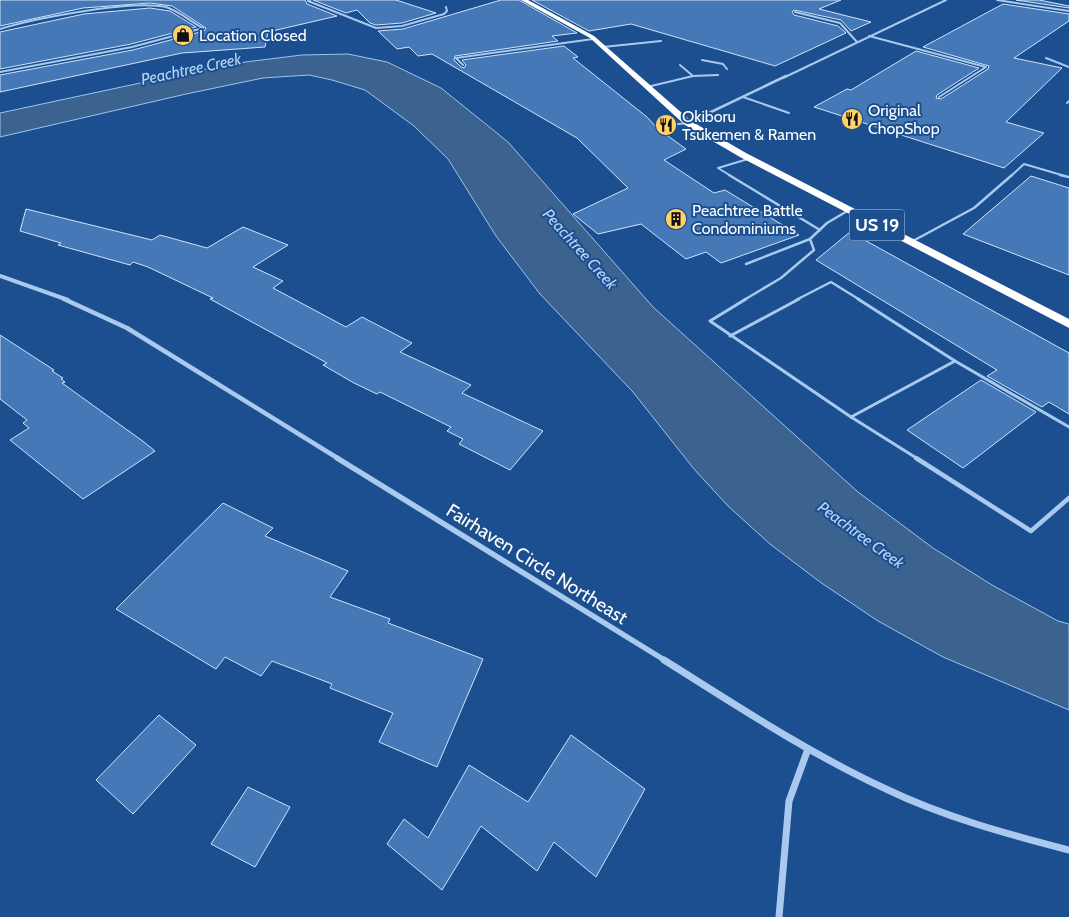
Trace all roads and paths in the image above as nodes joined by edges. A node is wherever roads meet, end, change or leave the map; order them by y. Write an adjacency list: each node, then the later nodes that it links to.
1 (310, 0): 5 (lane)
2 (524, 0): 10 (highway, US 19)
3 (946, 0): 9 (street)
4 (997, 0): 6 (lane)
5 (446, 7)
6 (1069, 11)
7 (795, 12): 12 (lane)
8 (0, 29): 20 (street)
9 (869, 36): 12 (street); 25 (lane)
10 (594, 39): 13 (highway, US 19); 16 (lane)
11 (661, 41): 13 (lane)
12 (857, 42): 24 (street)
13 (602, 48): 23 (highway, US 19)
14 (1046, 58): 18 (lane)
15 (702, 60): 19 (lane)
16 (463, 65)
17 (680, 65): 22 (lane)
18 (1069, 67)
19 (728, 68)
20 (0, 72)
21 (718, 75): 22 (lane)
22 (693, 76): 23 (lane)
23 (646, 87): 27 (highway, US 19)
24 (742, 97): 26 (lane); 27 (street)
25 (939, 98)
26 (788, 113)
27 (688, 123): 28 (lane); 29 (highway, US 19)
28 (660, 126)
29 (750, 158): 31 (highway, US 19); 32 (lane)
30 (1069, 177): 34 (lane)
31 (849, 210): 32 (lane); 34 (highway, US 19)
32 (820, 230): 33 (lane)
33 (810, 239): 35 (lane); 38 (lane)
34 (910, 242): 37 (highway, US 19)
35 (746, 264)
36 (0, 276): 43 (street, Fairhaven Circle Northeast)
37 (1069, 324)
38 (730, 336): 39 (lane); 40 (lane)
39 (955, 361): 40 (lane); 41 (lane)
40 (851, 417): 42 (lane)
41 (1069, 427)
42 (1069, 498)
43 (808, 749): 44 (street, Fairhaven Circle Northeast); 45 (street)
44 (1069, 850)
45 (779, 917)

